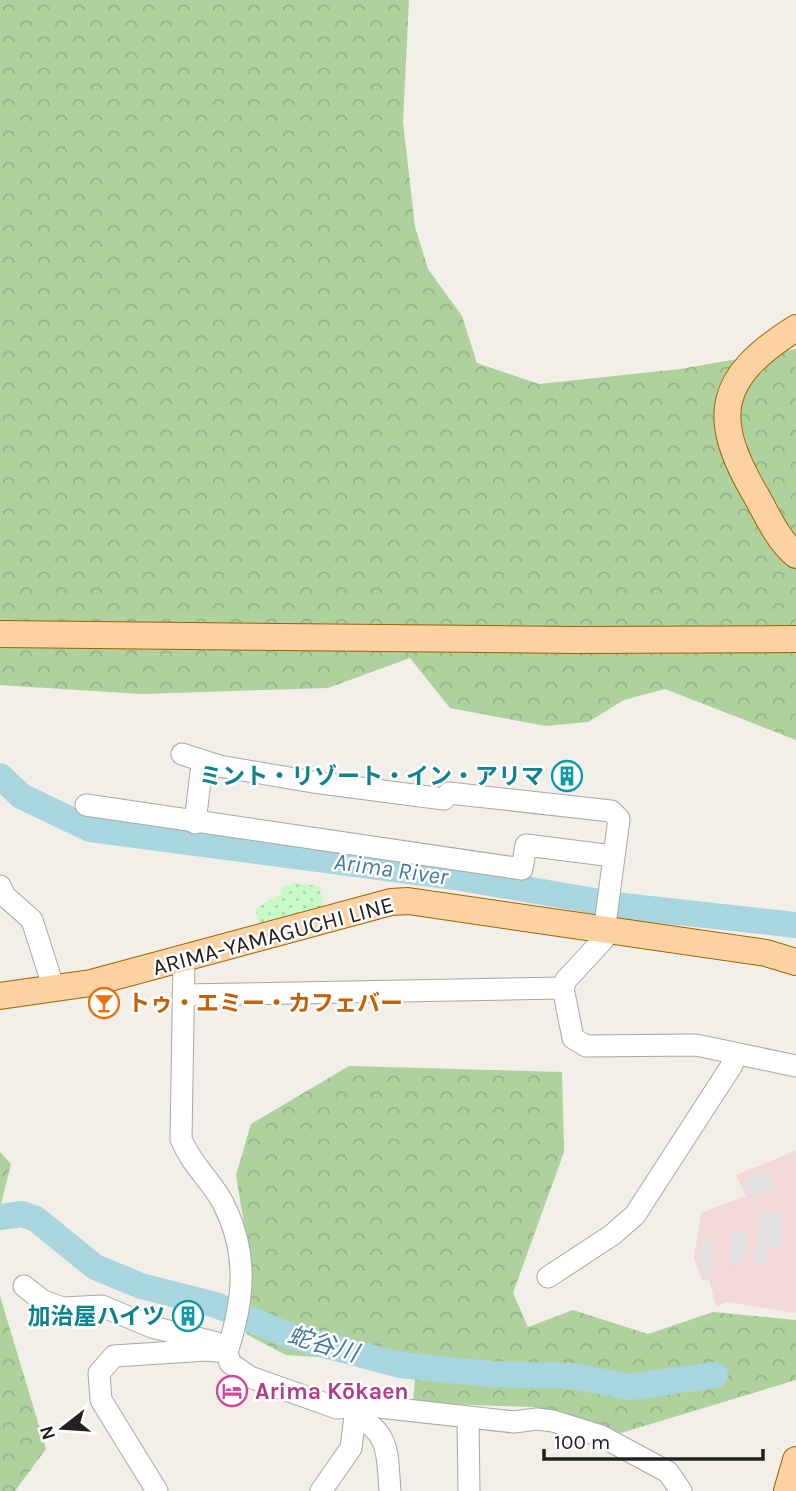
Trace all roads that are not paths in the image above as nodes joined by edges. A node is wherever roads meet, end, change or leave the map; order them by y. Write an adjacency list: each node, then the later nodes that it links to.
1 (796, 328): 2 (main road)
2 (796, 555)
3 (0, 634): 4 (main road)
4 (796, 639)
5 (182, 754): 6 (street)
6 (219, 766): 8 (street); 9 (street)
7 (86, 805): 8 (street)
8 (195, 823): 9 (street)
9 (613, 856): 11 (street)
10 (0, 886): 15 (street)
11 (605, 923): 12 (main road, ARIMA-YAMAGUCHI LINE); 13 (main road, ARIMA-YAMAGUCHI LINE); 14 (street)
12 (184, 959): 15 (main road, ARIMA-YAMAGUCHI LINE); 16 (street)
13 (796, 962)
14 (563, 988): 16 (street); 18 (street)
15 (54, 989): 17 (main road, ARIMA-YAMAGUCHI LINE)
16 (183, 995): 22 (street)
17 (0, 996)
18 (735, 1054): 19 (street); 20 (street)
19 (796, 1066)
20 (548, 1278)
21 (24, 1286): 22 (street)
22 (229, 1345): 23 (street); 26 (street)
23 (354, 1411): 24 (street); 27 (street); 28 (street)
24 (468, 1418): 29 (street); 30 (street)
25 (796, 1460): 31 (main road)
26 (157, 1491)
27 (321, 1491)
28 (390, 1491)
29 (469, 1491)
30 (681, 1491)
31 (787, 1491)

